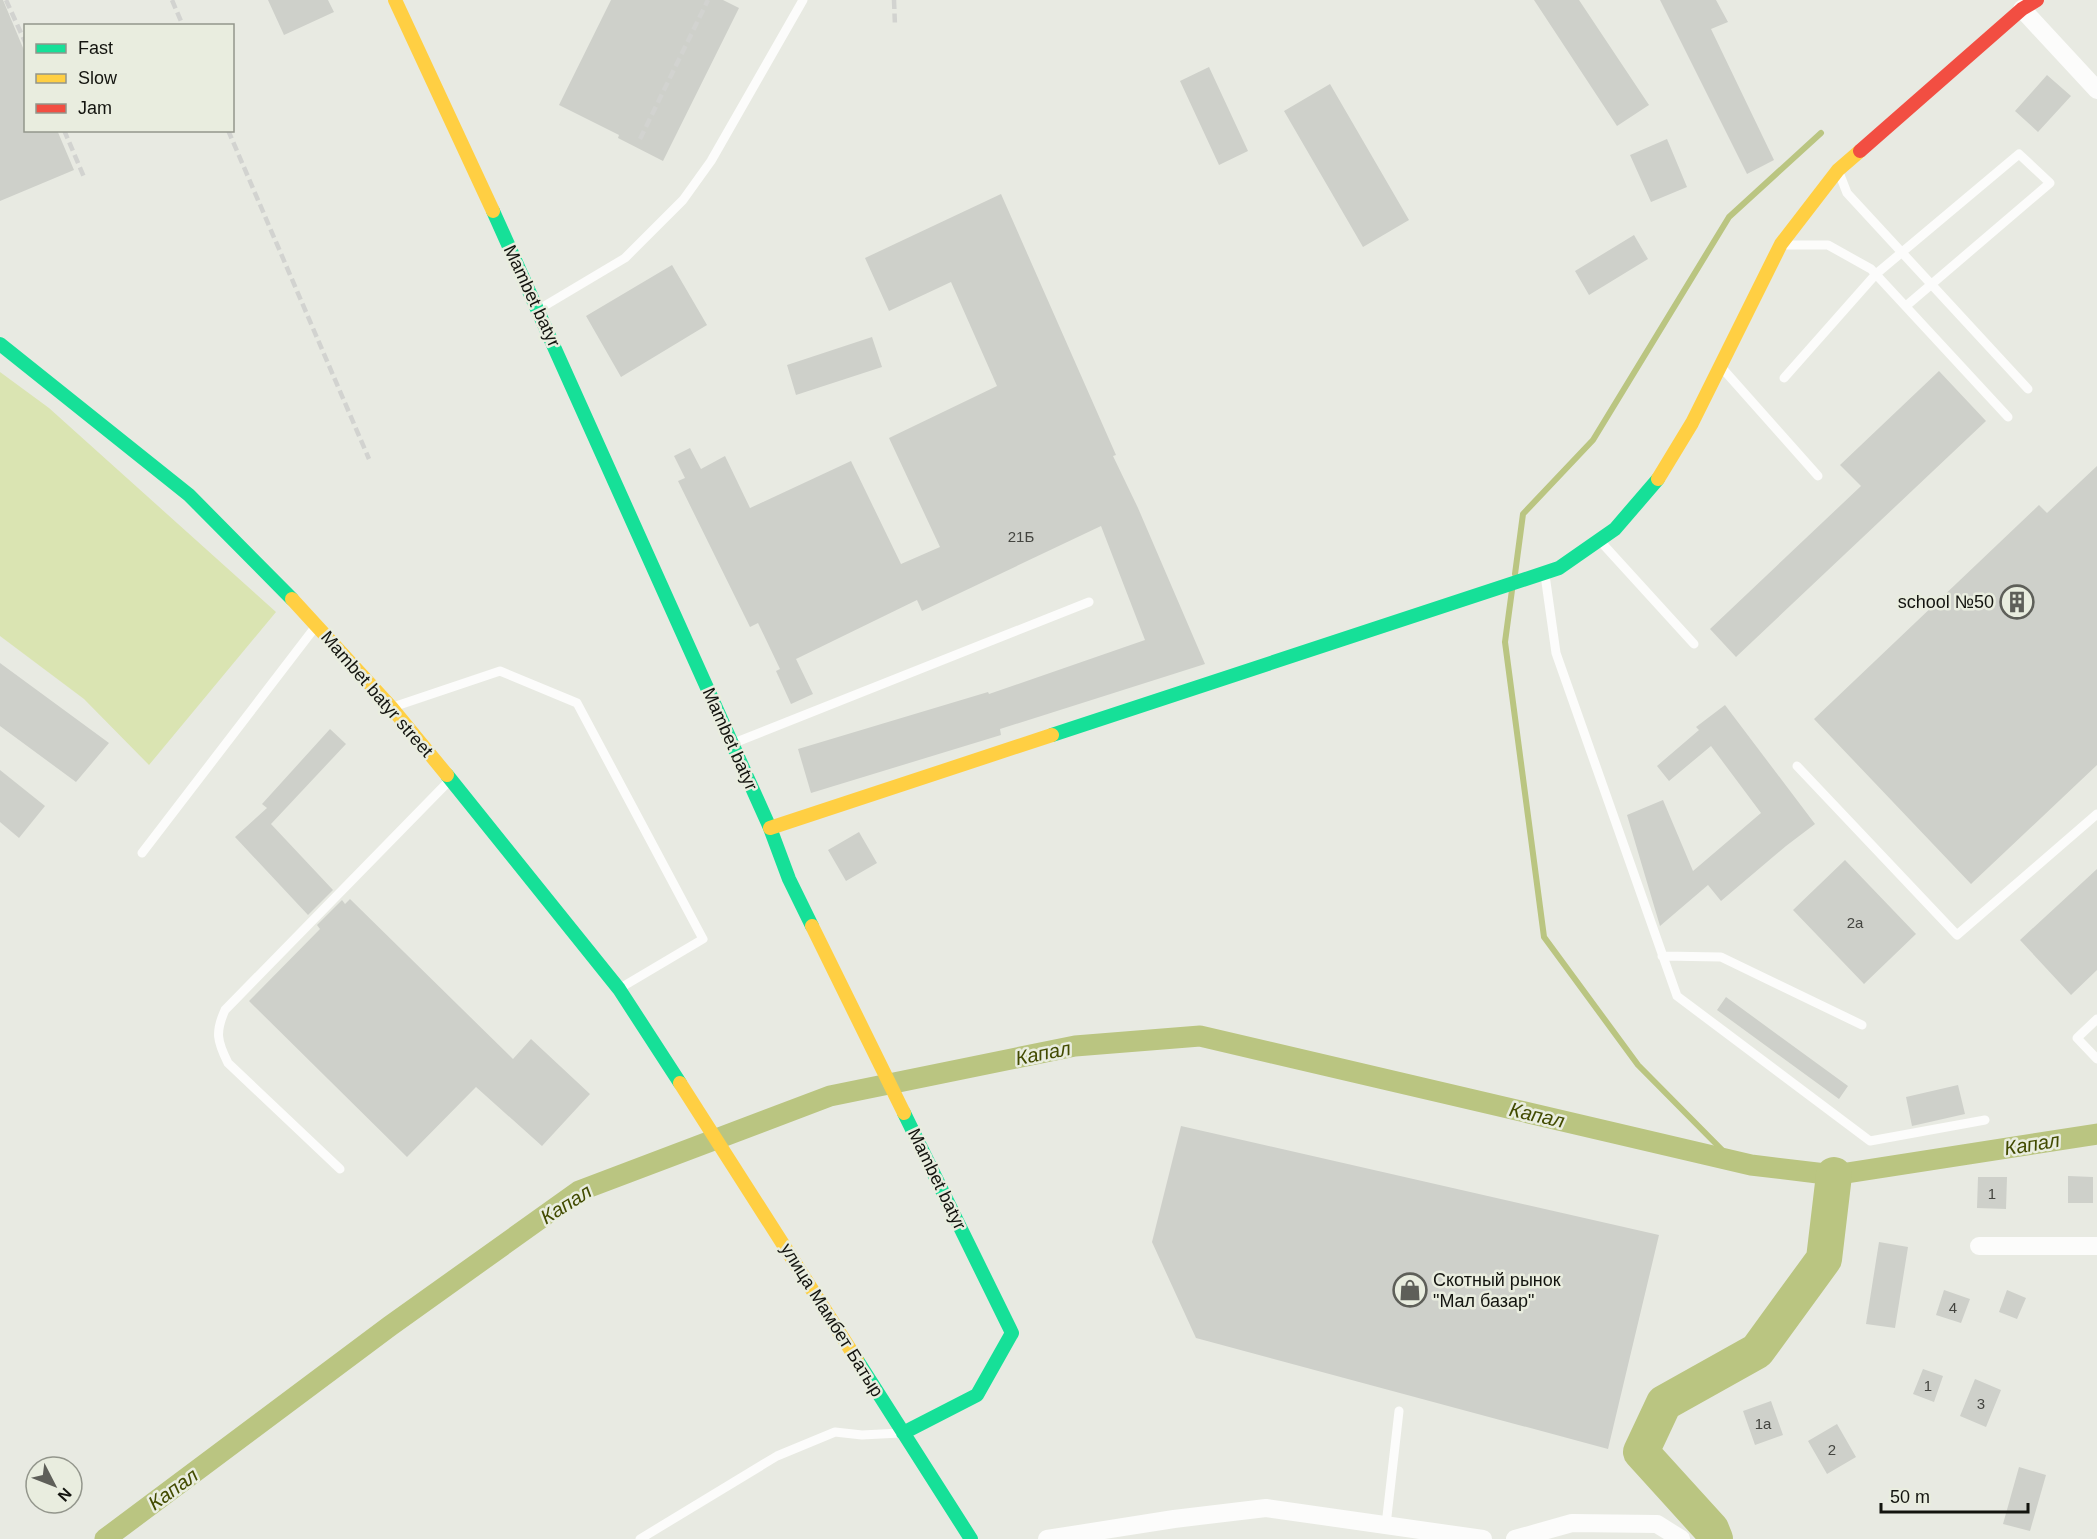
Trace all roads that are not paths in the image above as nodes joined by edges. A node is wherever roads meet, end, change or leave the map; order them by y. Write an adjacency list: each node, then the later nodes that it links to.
1 (395, 0): 11 (street, Mambet batyr)
2 (802, 0): 11 (lane)
3 (2029, 5): 4 (street); 5 (street)
4 (2097, 90)
5 (1838, 170): 6 (street); 7 (lane)
6 (1781, 244): 8 (lane); 13 (street)
7 (1902, 254): 8 (lane); 9 (lane); 9 (lane)
8 (1876, 274): 10 (lane); 14 (lane)
9 (1932, 285): 10 (lane); 15 (lane)
10 (1906, 306): 16 (lane)
11 (539, 310): 24 (street, Mambet batyr)
12 (0, 344): 21 (street, Mambet batyr street)
13 (1720, 366): 17 (lane); 18 (street)
14 (1784, 378)
15 (2028, 389)
16 (2008, 417)
17 (1818, 476)
18 (1600, 540): 19 (street); 22 (lane)
19 (1545, 573): 28 (street); 30 (lane)
20 (1089, 602): 24 (lane)
21 (317, 624): 23 (street, Mambet batyr street); 29 (lane)
22 (1694, 644)
23 (391, 708): 26 (street, Mambet batyr street); 31 (lane)
24 (732, 743): 28 (street, Mambet batyr)
25 (1797, 766): 27 (lane)
26 (451, 780): 31 (street, Mambet batyr street); 37 (lane)
27 (2097, 814)
28 (770, 828): 41 (street, Mambet batyr)
29 (142, 854)
30 (1662, 956): 33 (lane); 36 (lane)
31 (619, 989): 35 (street, Mambet batyr street)
32 (2097, 1019): 34 (lane)
33 (1862, 1025)
34 (2097, 1059)
35 (692, 1102): 41 (street, улица Мамбет Батыр)
36 (1985, 1120)
37 (340, 1169)
38 (1979, 1246): 39 (street)
39 (2097, 1246)
40 (1400, 1411): 42 (lane)
41 (903, 1433): 45 (lane); 46 (street, улица Мамбет Батыр)
42 (1386, 1525): 44 (street); 47 (street)
43 (1575, 1531): 49 (street); 50 (street)
44 (1408, 1534): 48 (street)
45 (640, 1539)
46 (971, 1539)
47 (1047, 1539)
48 (1482, 1539)
49 (1515, 1539)
50 (1681, 1539)

